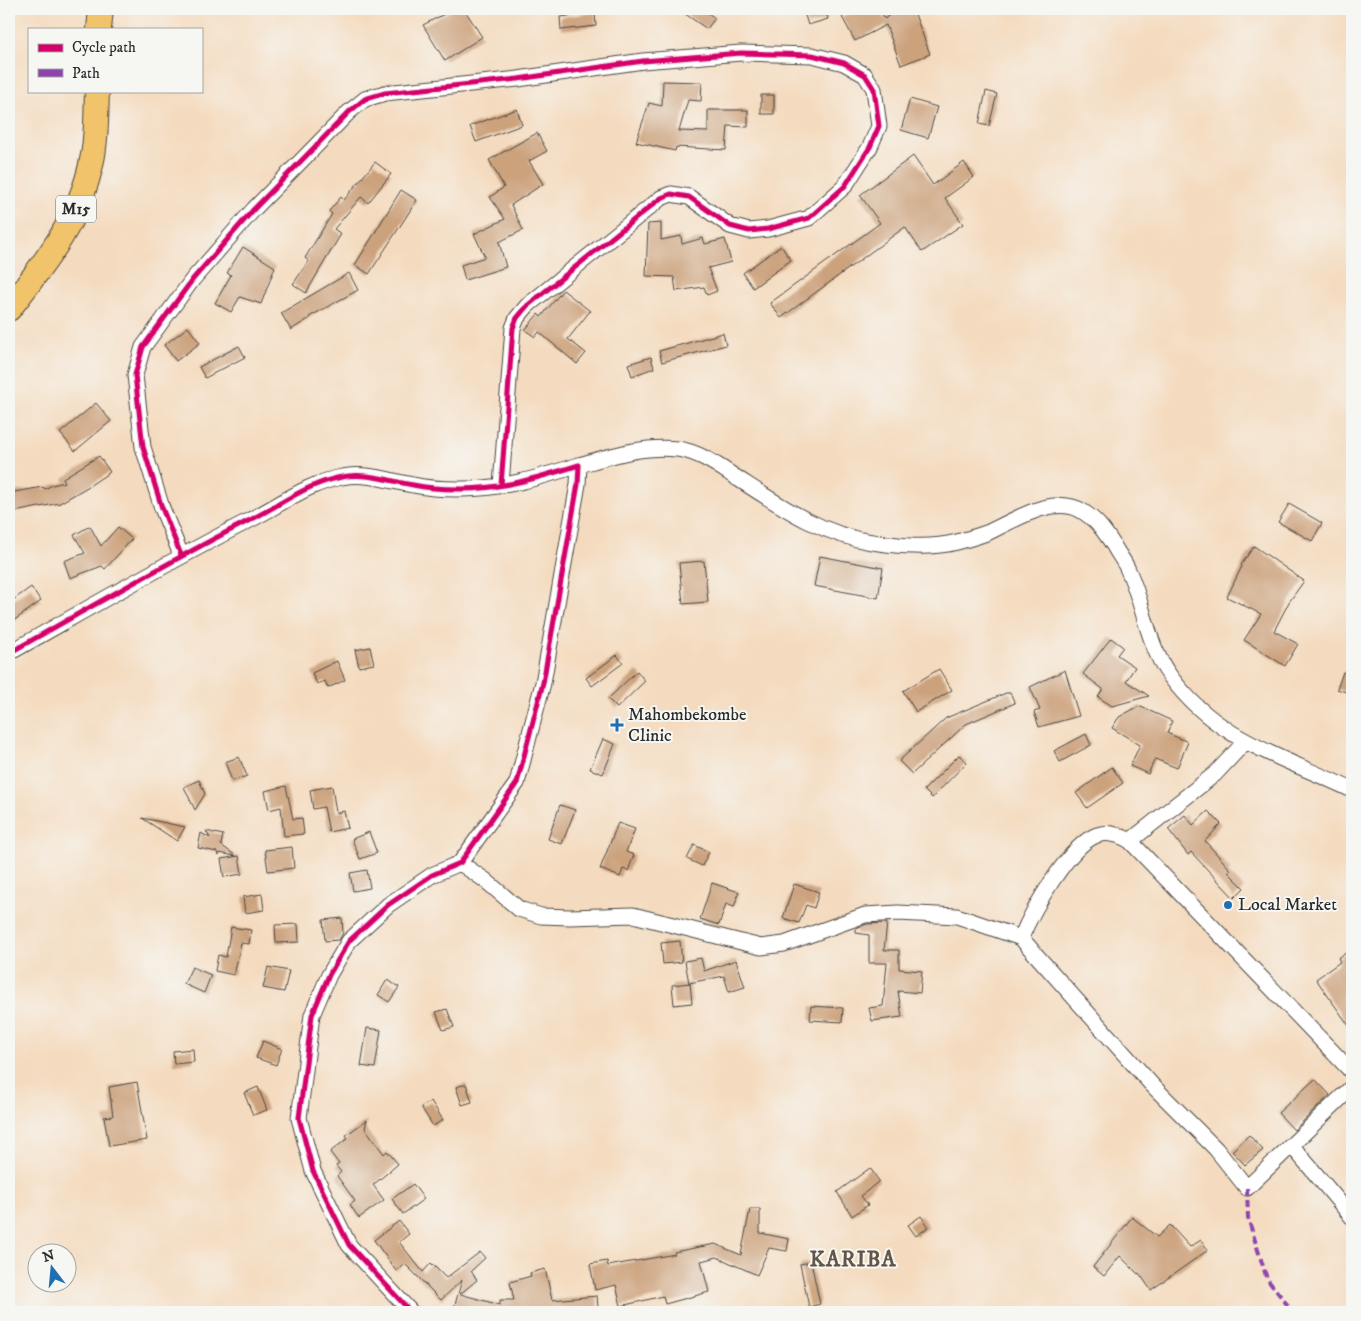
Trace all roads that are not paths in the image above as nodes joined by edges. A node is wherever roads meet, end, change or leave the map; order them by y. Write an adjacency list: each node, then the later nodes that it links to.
1 (101, 9): 2 (main road)
2 (99, 28)
3 (97, 92): 4 (main road, M15)
4 (9, 309)
5 (580, 465): 6 (street); 9 (street); 12 (street)
6 (501, 486): 7 (street); 7 (street)
7 (182, 555): 8 (street)
8 (9, 653)
9 (1245, 742): 10 (street); 11 (street)
10 (1352, 790)
11 (1130, 841): 13 (street); 14 (street)
12 (460, 863): 13 (street); 18 (street)
13 (1021, 938): 16 (street)
14 (1352, 1072)
15 (1352, 1087): 16 (street)
16 (1292, 1146): 17 (street)
17 (1352, 1217)
18 (411, 1312)

